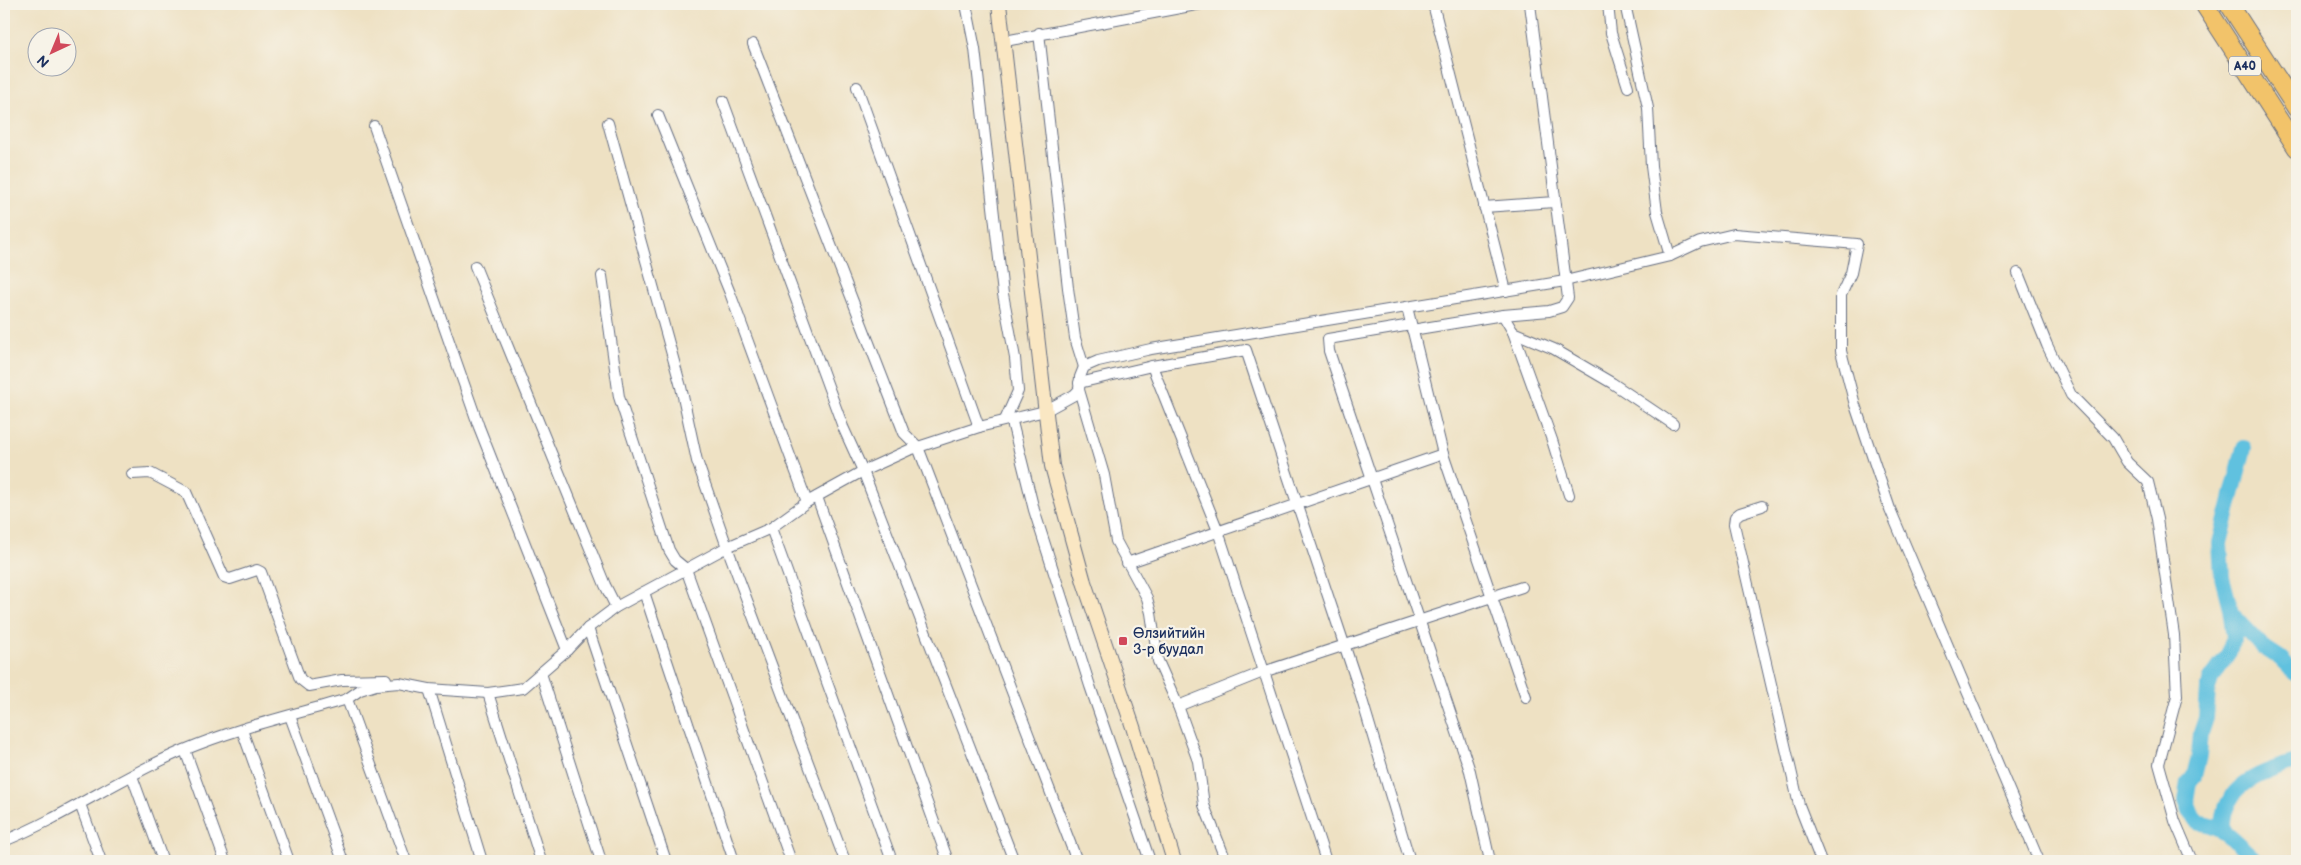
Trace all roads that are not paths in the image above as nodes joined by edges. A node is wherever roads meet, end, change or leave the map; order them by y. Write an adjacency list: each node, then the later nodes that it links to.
1 (966, 4): 37 (street)
2 (999, 4): 11 (main road)
3 (1201, 4): 10 (street)
4 (1433, 4): 22 (street)
5 (1530, 4): 21 (street)
6 (1608, 4): 14 (street)
7 (1625, 4): 14 (street)
8 (2204, 4): 20 (highway, A40)
9 (2229, 4): 16 (highway, A40)
10 (1039, 33): 11 (street); 34 (street)
11 (1005, 41): 36 (main road)
12 (753, 44): 40 (street)
13 (857, 87): 39 (street)
14 (1646, 98): 23 (street)
15 (723, 101): 42 (street)
16 (2297, 108)
17 (658, 115): 47 (street)
18 (608, 124): 52 (street)
19 (374, 126): 62 (street)
20 (2297, 148)
21 (1555, 202): 22 (street); 27 (street)
22 (1484, 207): 28 (street)
23 (1670, 256): 27 (street); 101 (street)
24 (475, 266): 58 (street)
25 (2018, 273): 102 (street)
26 (602, 276): 54 (street)
27 (1565, 281): 28 (street); 30 (street)
28 (1506, 291): 29 (street)
29 (1407, 307): 31 (street); 34 (street)
30 (1503, 315): 31 (street); 32 (street)
31 (1412, 327): 41 (street); 44 (street)
32 (1513, 332): 38 (street); 45 (street)
33 (1152, 366): 35 (street); 48 (street); 51 (street)
34 (1084, 367): 35 (street)
35 (1079, 386): 36 (street); 53 (street)
36 (1045, 411): 37 (street); 95 (main road)
37 (1008, 419): 39 (street); 94 (street)
38 (1673, 424)
39 (979, 426): 40 (street)
40 (918, 447): 42 (street); 93 (street)
41 (1443, 454): 44 (street); 57 (street)
42 (863, 471): 46 (street); 92 (street)
43 (132, 474): 65 (street)
44 (1372, 478): 48 (street); 59 (street)
45 (1569, 495)
46 (817, 497): 47 (street); 91 (street)
47 (807, 502): 50 (street)
48 (1298, 503): 51 (street); 61 (street)
49 (1762, 506): 100 (street)
50 (771, 528): 52 (street); 90 (street)
51 (1218, 531): 53 (street); 63 (street)
52 (727, 547): 54 (street); 89 (street)
53 (1126, 563): 70 (street)
54 (686, 569): 56 (street); 88 (street)
55 (1522, 587): 57 (street)
56 (644, 592): 58 (street); 87 (street)
57 (1492, 596): 59 (street); 68 (street)
58 (616, 607): 60 (street)
59 (1419, 620): 61 (street); 99 (street)
60 (588, 628): 62 (street); 86 (street)
61 (1343, 644): 63 (street); 98 (street)
62 (567, 650): 64 (street)
63 (1263, 672): 70 (street); 97 (street)
64 (541, 673): 67 (street); 85 (street)
65 (399, 683): 66 (street); 69 (street)
66 (429, 689): 67 (street); 83 (street)
67 (488, 693): 84 (street)
68 (1526, 697)
69 (347, 699): 71 (street); 82 (street)
70 (1178, 706): 96 (street)
71 (290, 716): 72 (street); 81 (street)
72 (242, 730): 73 (street); 80 (street)
73 (185, 750): 74 (street); 79 (street)
74 (132, 776): 75 (street); 78 (street)
75 (80, 804): 76 (street); 77 (street)
76 (4, 841)
77 (101, 861)
78 (163, 861)
79 (225, 861)
80 (289, 861)
81 (343, 861)
82 (406, 861)
83 (482, 861)
84 (541, 861)
85 (600, 861)
86 (666, 861)
87 (734, 861)
88 (791, 861)
89 (845, 861)
90 (892, 861)
91 (948, 861)
92 (1014, 861)
93 (1077, 861)
94 (1150, 861)
95 (1174, 861)
96 (1226, 861)
97 (1326, 861)
98 (1410, 861)
99 (1490, 861)
100 (1820, 861)
101 (2039, 861)
102 (2192, 861)

